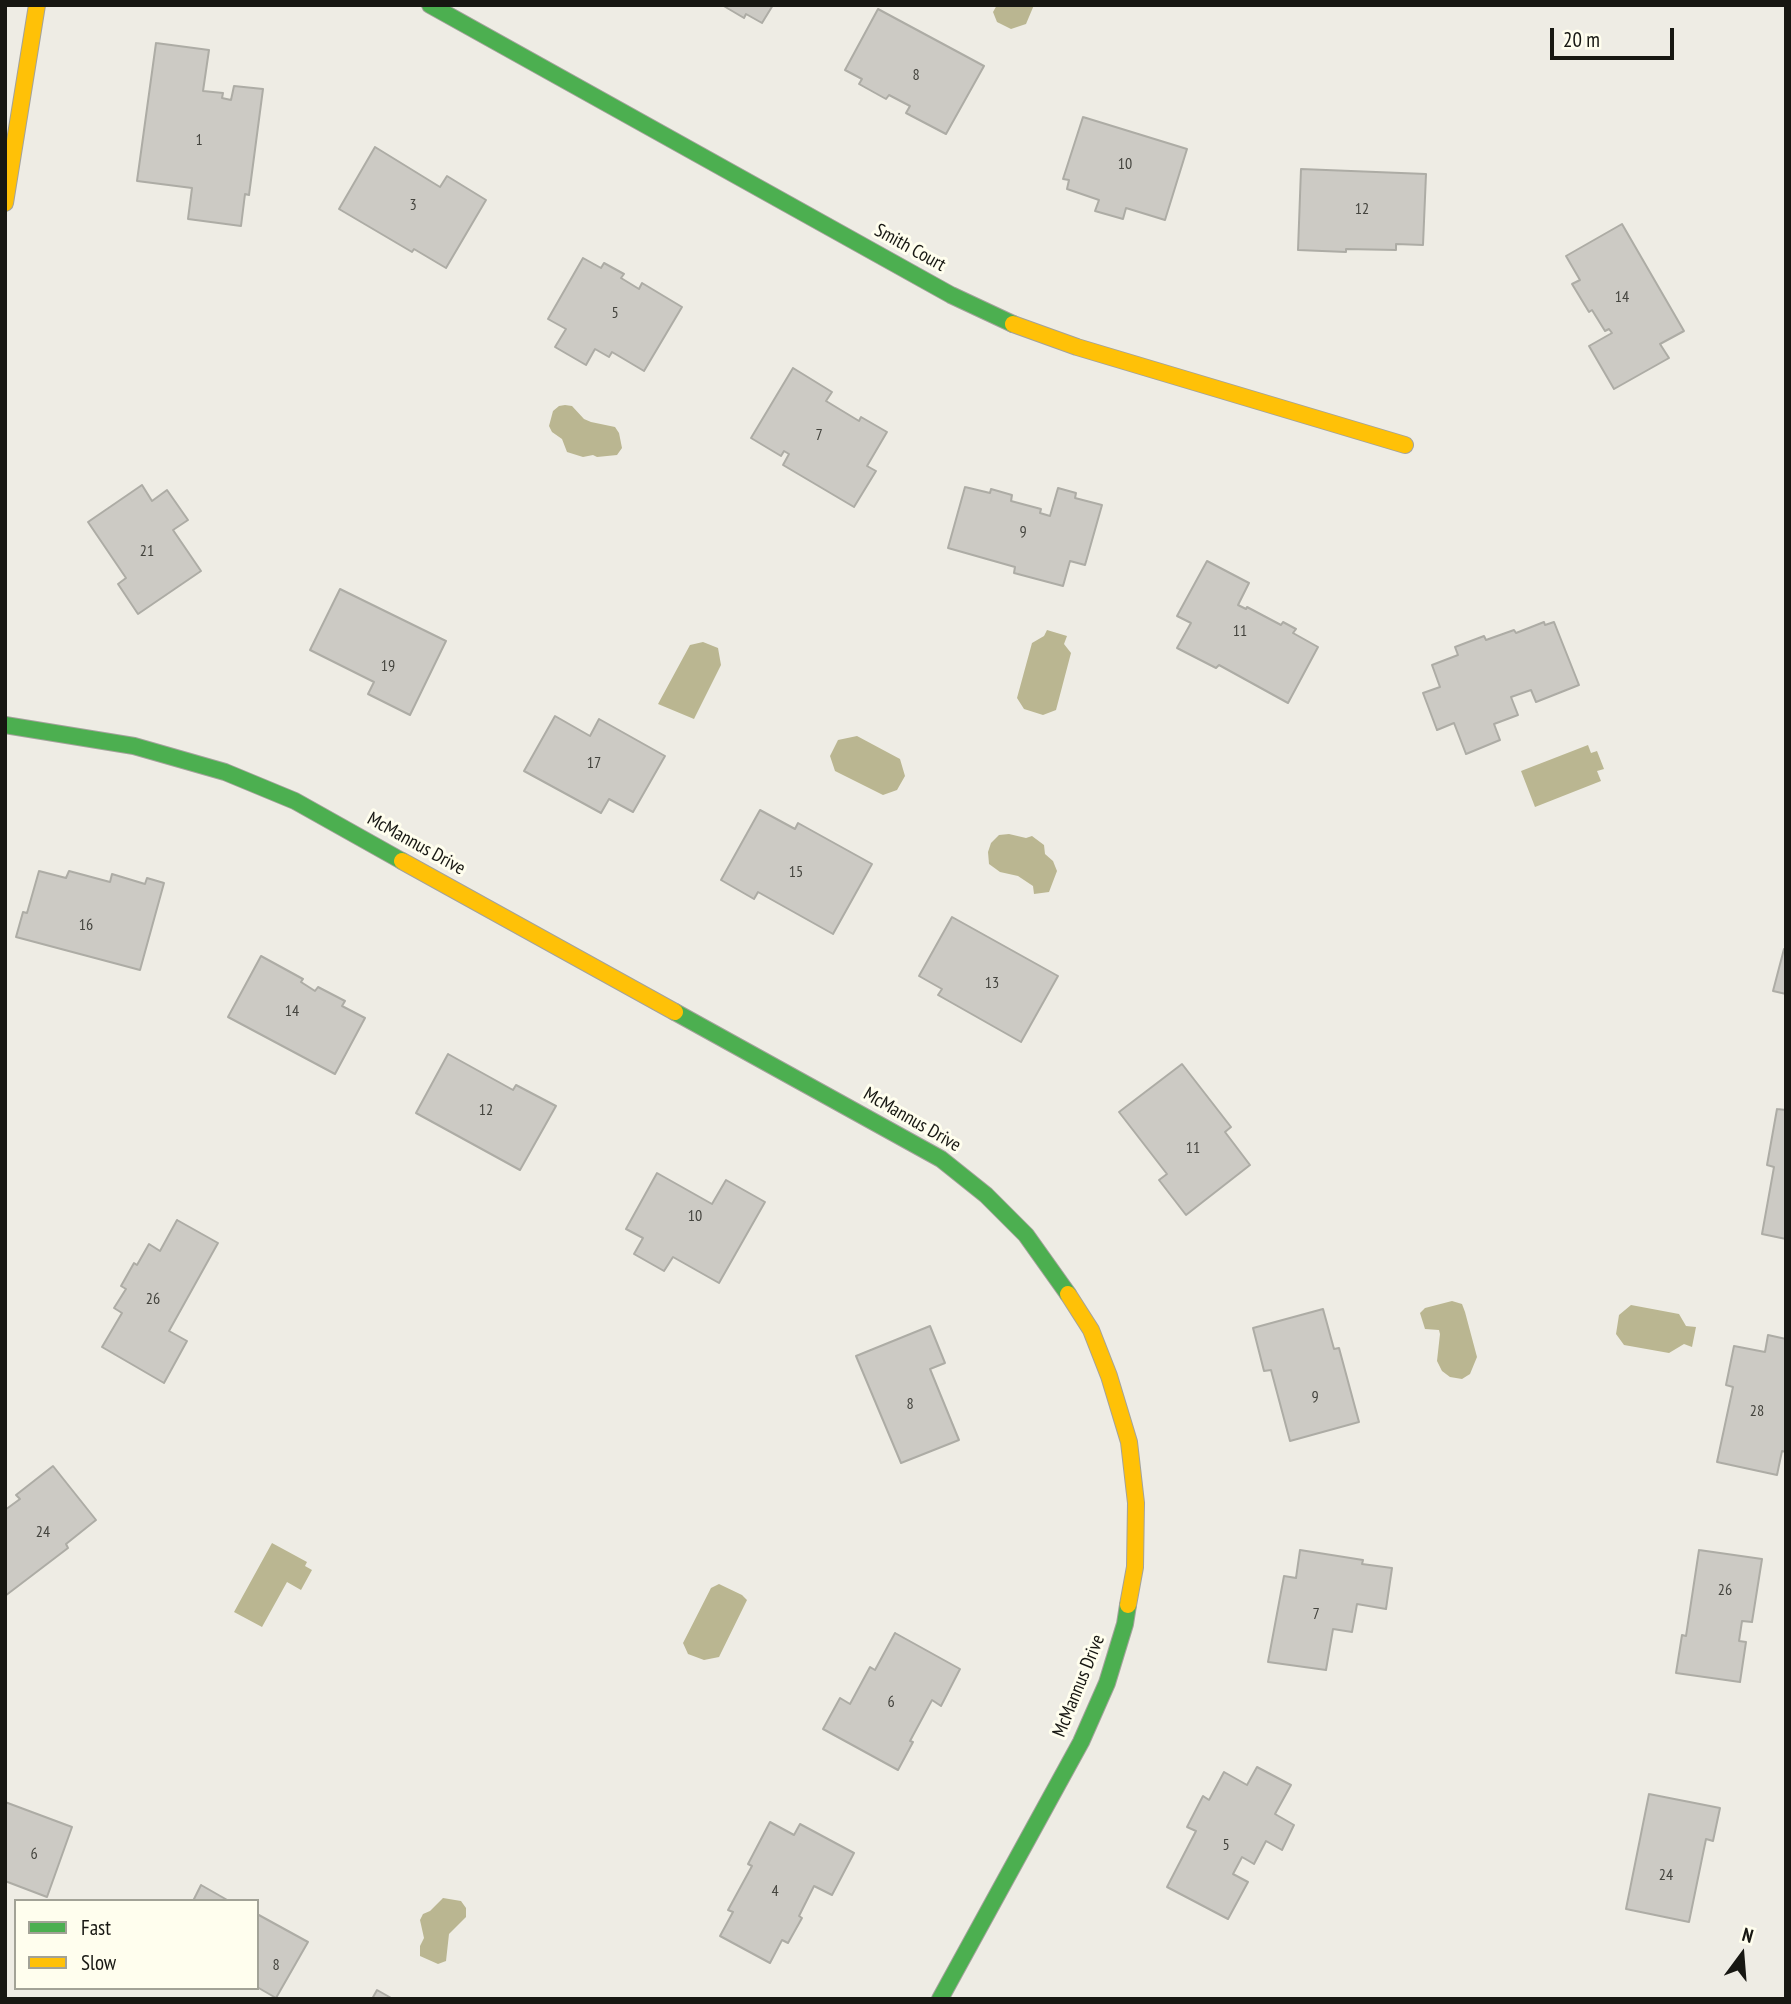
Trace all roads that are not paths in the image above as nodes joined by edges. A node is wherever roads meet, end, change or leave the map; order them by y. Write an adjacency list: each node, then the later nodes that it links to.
1 (37, 5): 3 (street)
2 (430, 5): 4 (street, Smith Court)
3 (5, 203)
4 (1405, 445)
5 (5, 725): 6 (street, McMannus Drive)
6 (940, 1999)

